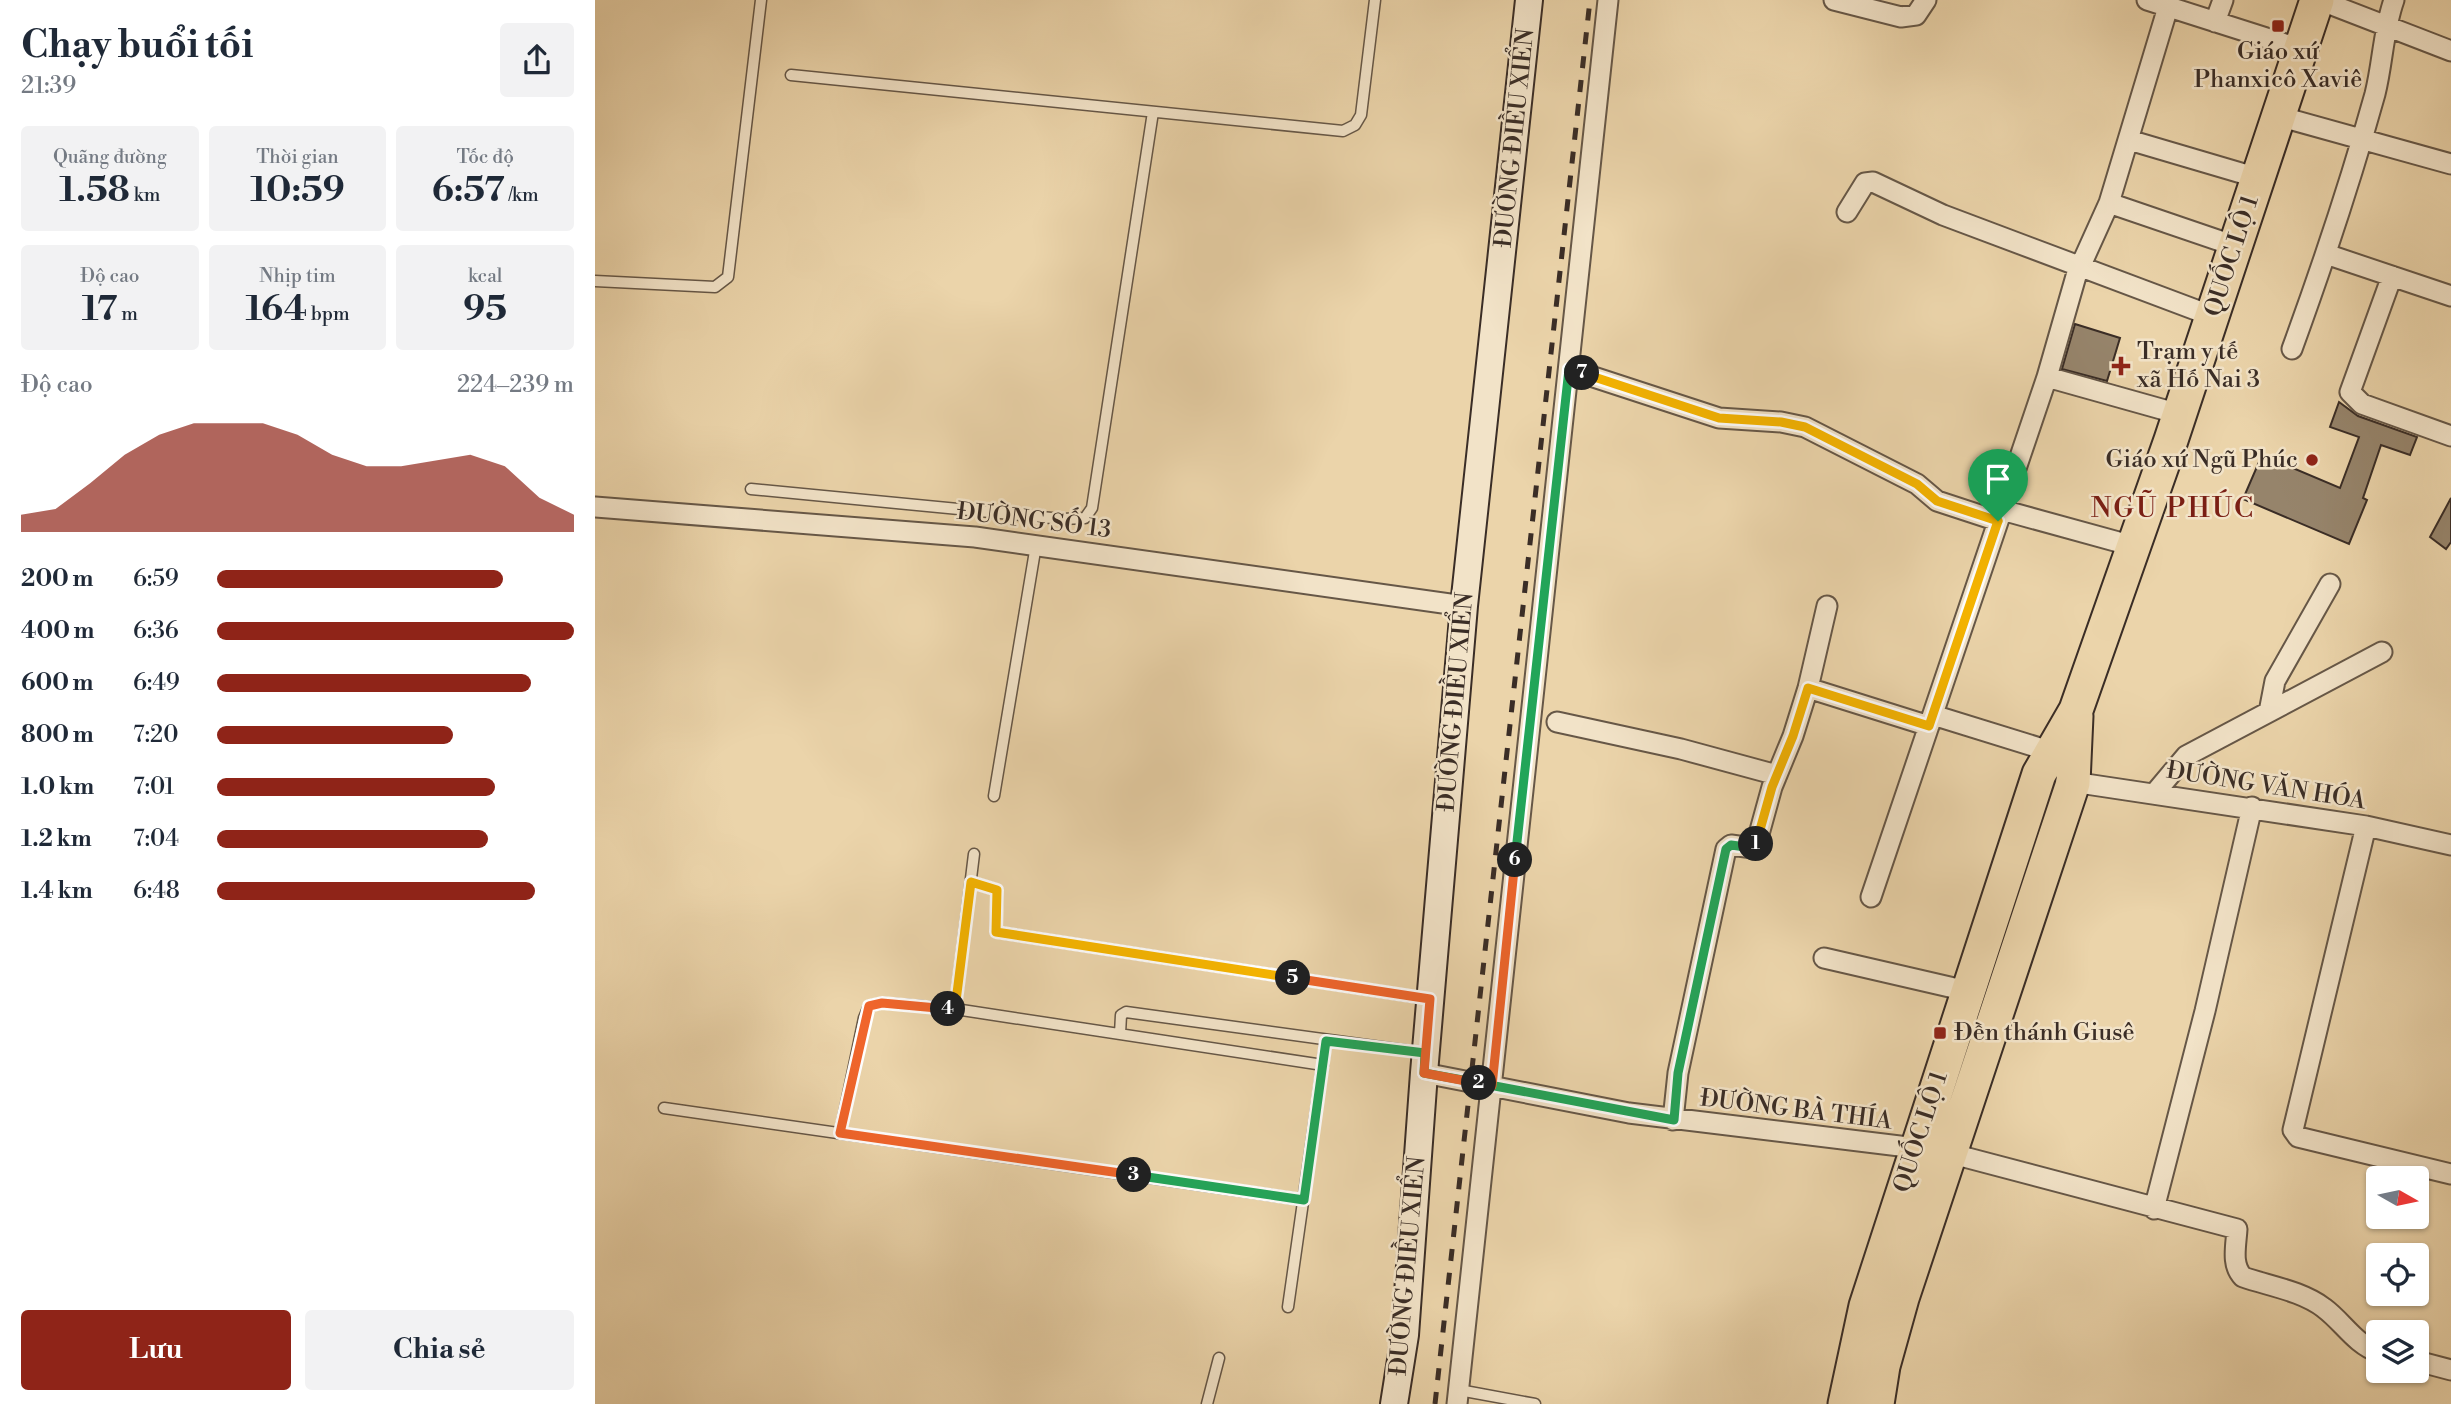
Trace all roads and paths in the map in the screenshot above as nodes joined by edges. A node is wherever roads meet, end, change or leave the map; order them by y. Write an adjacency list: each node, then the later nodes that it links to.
1 (761, 0): 29 (lane)
2 (1375, 0): 17 (lane)
3 (1529, 0): 43 (street, ĐƯỜNG ĐIỀU XIỂN)
4 (1608, 0): 33 (street)
5 (1834, 0): 6 (street)
6 (1926, 0)
7 (2147, 0): 11 (street)
8 (2223, 0): 12 (street)
9 (2318, 0): 13 (street); 14 (highway, QUỐC LỘ 1)
10 (2394, 0): 13 (street)
11 (2168, 7): 12 (street); 20 (street)
12 (2215, 22): 14 (street)
13 (2385, 27): 15 (street); 19 (street)
14 (2301, 49): 18 (highway, QUỐC LỘ 1)
15 (2451, 51)
16 (791, 75): 17 (lane)
17 (1153, 112): 37 (lane)
18 (2278, 116): 19 (street); 22 (highway, QUỐC LỘ 1)
19 (2362, 139): 21 (street); 26 (street)
20 (2129, 140): 22 (street); 23 (street)
21 (2451, 164)
22 (2258, 178): 25 (highway, QUỐC LỘ 1)
23 (2109, 203): 25 (street); 27 (street)
24 (1847, 212): 27 (street)
25 (2235, 246): 31 (highway, QUỐC LỘ 1)
26 (2326, 254): 28 (street); 32 (street)
27 (2082, 266): 31 (street); 34 (street)
28 (2392, 276): 30 (street); 36 (street)
29 (595, 281)
30 (2451, 296)
31 (2212, 316): 35 (highway, QUỐC LỘ 1)
32 (2292, 349)
33 (1569, 369): 39 (street); 68 (street)
34 (2047, 377): 35 (street); 39 (street)
35 (2179, 414): 41 (highway, QUỐC LỘ 1)
36 (2451, 436)
37 (751, 489)
38 (595, 507): 40 (street, ĐƯỜNG SỐ 13)
39 (2000, 516): 41 (street); 48 (street)
40 (1036, 545): 43 (street, ĐƯỜNG SỐ 13); 53 (lane)
41 (2133, 546): 50 (highway, QUỐC LỘ 1)
42 (2330, 584): 47 (street)
43 (1464, 606): 62 (street, ĐƯỜNG ĐIỀU XIỂN)
44 (1827, 606): 46 (street)
45 (2382, 652): 47 (street)
46 (1808, 688): 48 (street, ĐƯỜNG VĂN HÓA); 51 (street)
47 (2269, 712): 52 (street)
48 (1931, 721): 50 (street, ĐƯỜNG VĂN HÓA); 59 (street)
49 (1557, 722): 51 (street)
50 (2060, 767): 52 (street, ĐƯỜNG VĂN HÓA); 61 (highway, QUỐC LỘ 1); 73 (highway, QUỐC LỘ 1)
51 (1777, 775): 70 (street)
52 (2154, 794): 54 (street, ĐƯỜNG VĂN HÓA)
53 (993, 796)
54 (2252, 807): 55 (street, ĐƯỜNG VĂN HÓA); 76 (street)
55 (2367, 826): 56 (street, ĐƯỜNG VĂN HÓA); 74 (street)
56 (2451, 845)
57 (974, 854): 58 (lane)
58 (971, 882): 62 (lane); 63 (lane)
59 (1871, 897)
60 (1824, 958): 61 (street)
61 (1967, 991): 72 (highway, QUỐC LỘ 1)
62 (1430, 999): 66 (street, ĐƯỜNG ĐIỀU XIỂN)
63 (955, 1009): 64 (lane); 71 (lane)
64 (1120, 1034): 65 (lane); 67 (lane)
65 (1326, 1041): 66 (lane); 67 (lane)
66 (1425, 1063): 68 (street, ĐƯỜNG BÀ THÍA); 84 (street, ĐƯỜNG ĐIỀU XIỂN)
67 (1323, 1066): 75 (lane)
68 (1492, 1086): 70 (street, ĐƯỜNG BÀ THÍA); 82 (street)
69 (664, 1108): 71 (lane)
70 (1674, 1120): 72 (street, ĐƯỜNG BÀ THÍA)
71 (840, 1133): 75 (lane)
72 (1916, 1148): 73 (highway); 86 (highway, QUỐC LỘ 1)
73 (1949, 1153): 76 (street); 87 (highway, QUỐC LỘ 1)
74 (2451, 1174)
75 (1304, 1200): 77 (lane)
76 (2154, 1209): 78 (street)
77 (1288, 1307)
78 (2366, 1346)
79 (1219, 1358): 83 (lane)
80 (2429, 1364): 81 (street)
81 (2451, 1370)
82 (1458, 1397): 85 (lane)
83 (1207, 1404)
84 (1394, 1404)
85 (1535, 1404)
86 (1845, 1404)
87 (1877, 1404)

